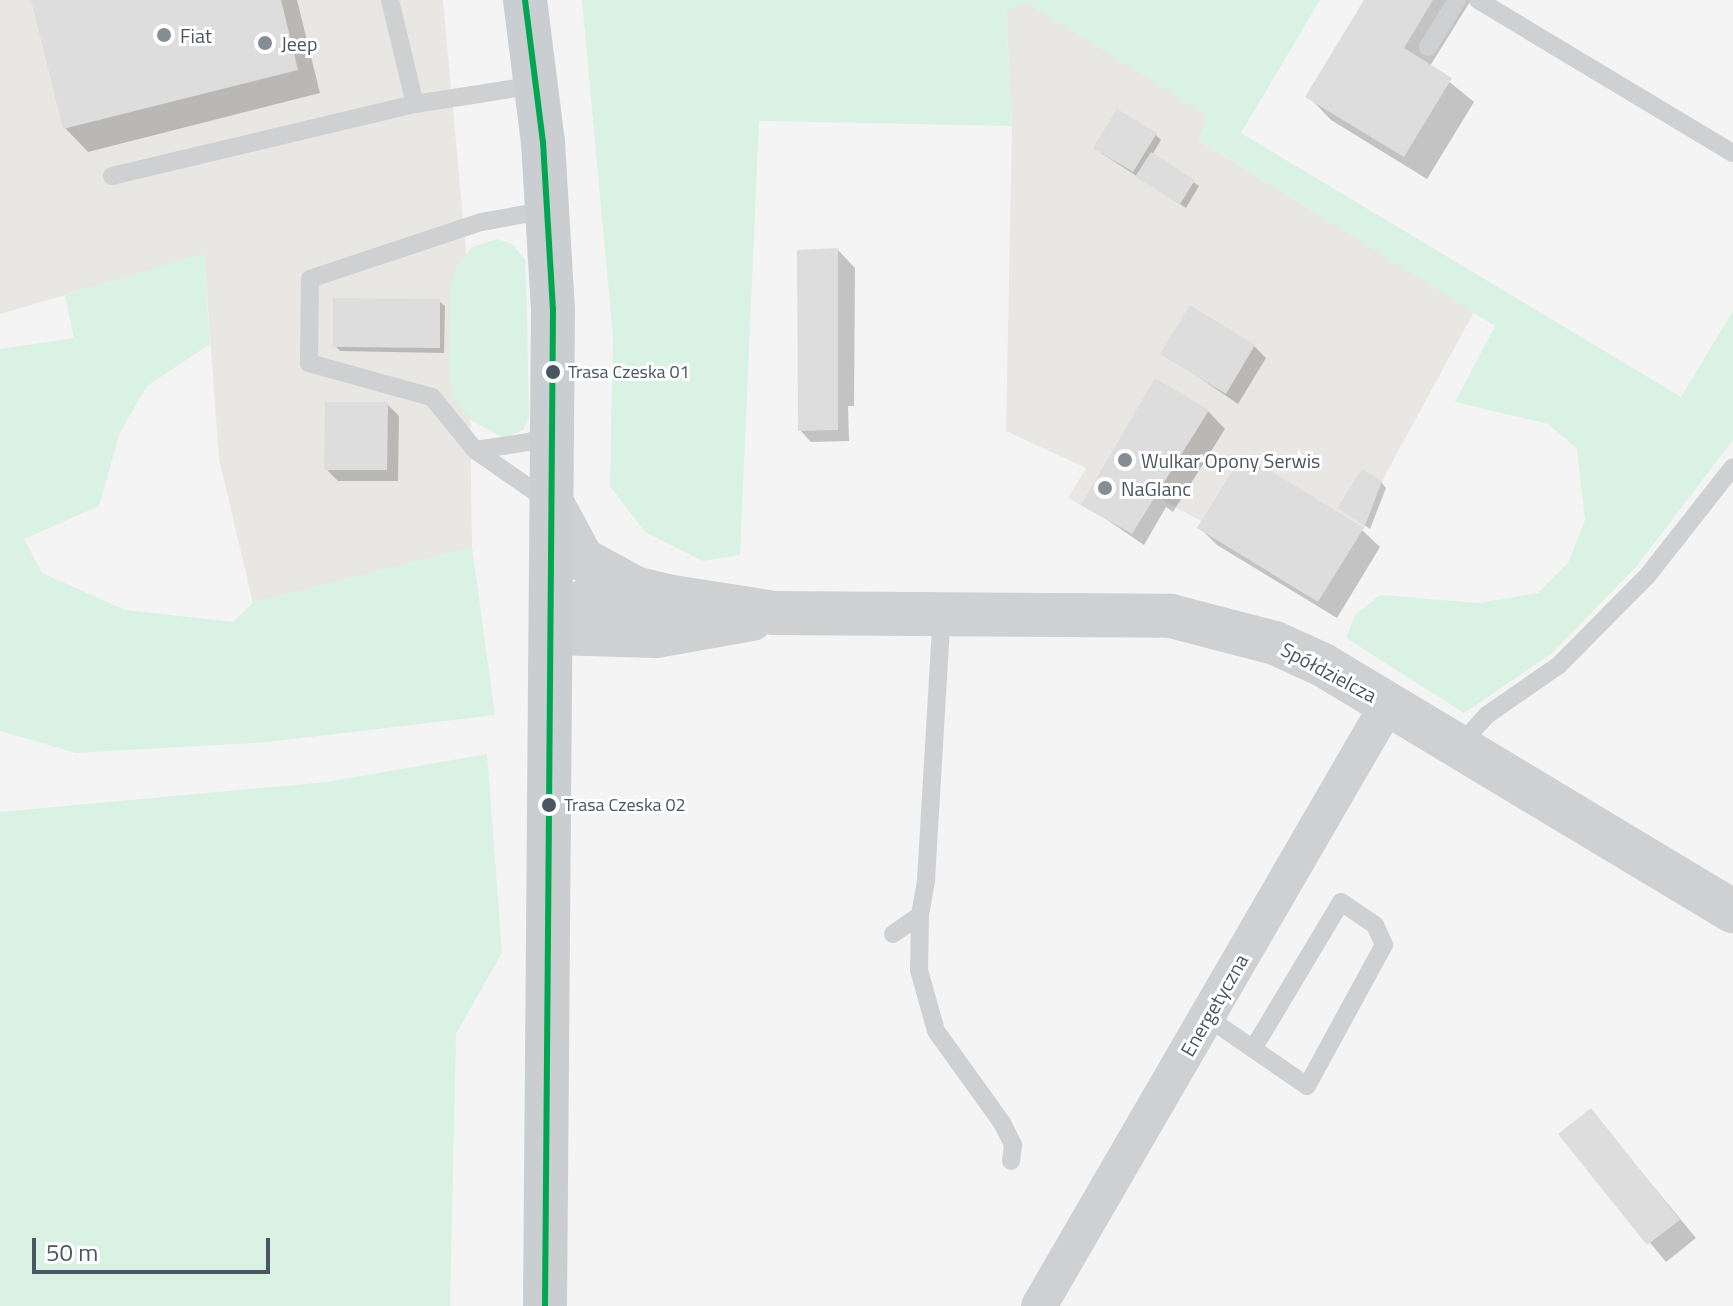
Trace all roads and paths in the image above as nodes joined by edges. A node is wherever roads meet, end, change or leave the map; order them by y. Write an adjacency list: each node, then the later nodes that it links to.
1 (390, 0): 7 (lane)
2 (525, 0): 6 (main road, Spółdzielcza)
3 (1457, 0): 5 (lane)
4 (1478, 0): 8 (lane)
5 (1428, 47)
6 (537, 85): 7 (lane); 10 (main road, Spółdzielcza)
7 (415, 104): 9 (lane)
8 (1733, 153)
9 (112, 176)
10 (548, 210): 11 (main road, Spółdzielcza); 12 (lane)
11 (553, 432): 12 (lane); 14 (main road, Spółdzielcza)
12 (475, 450): 14 (lane)
13 (1733, 467): 20 (lane)
14 (553, 505): 15 (street, Spółdzielcza); 18 (main road, Spółdzielcza)
15 (666, 596): 17 (street, Spółdzielcza); 18 (street, Spółdzielcza)
16 (942, 612): 17 (street, Spółdzielcza); 19 (street, Spółdzielcza); 22 (lane)
17 (774, 613): 18 (street, Spółdzielcza)
18 (552, 633): 27 (main road)
19 (1388, 704): 20 (street, Spółdzielcza); 24 (street, Energetyczna)
20 (1458, 746): 21 (street, Spółdzielcza)
21 (1733, 911)
22 (920, 915): 23 (lane); 26 (lane)
23 (893, 934)
24 (1207, 1017): 25 (lane); 28 (street, Energetyczna)
25 (1253, 1049): 25 (lane)
26 (1011, 1161)
27 (545, 1306)
28 (1039, 1306)

